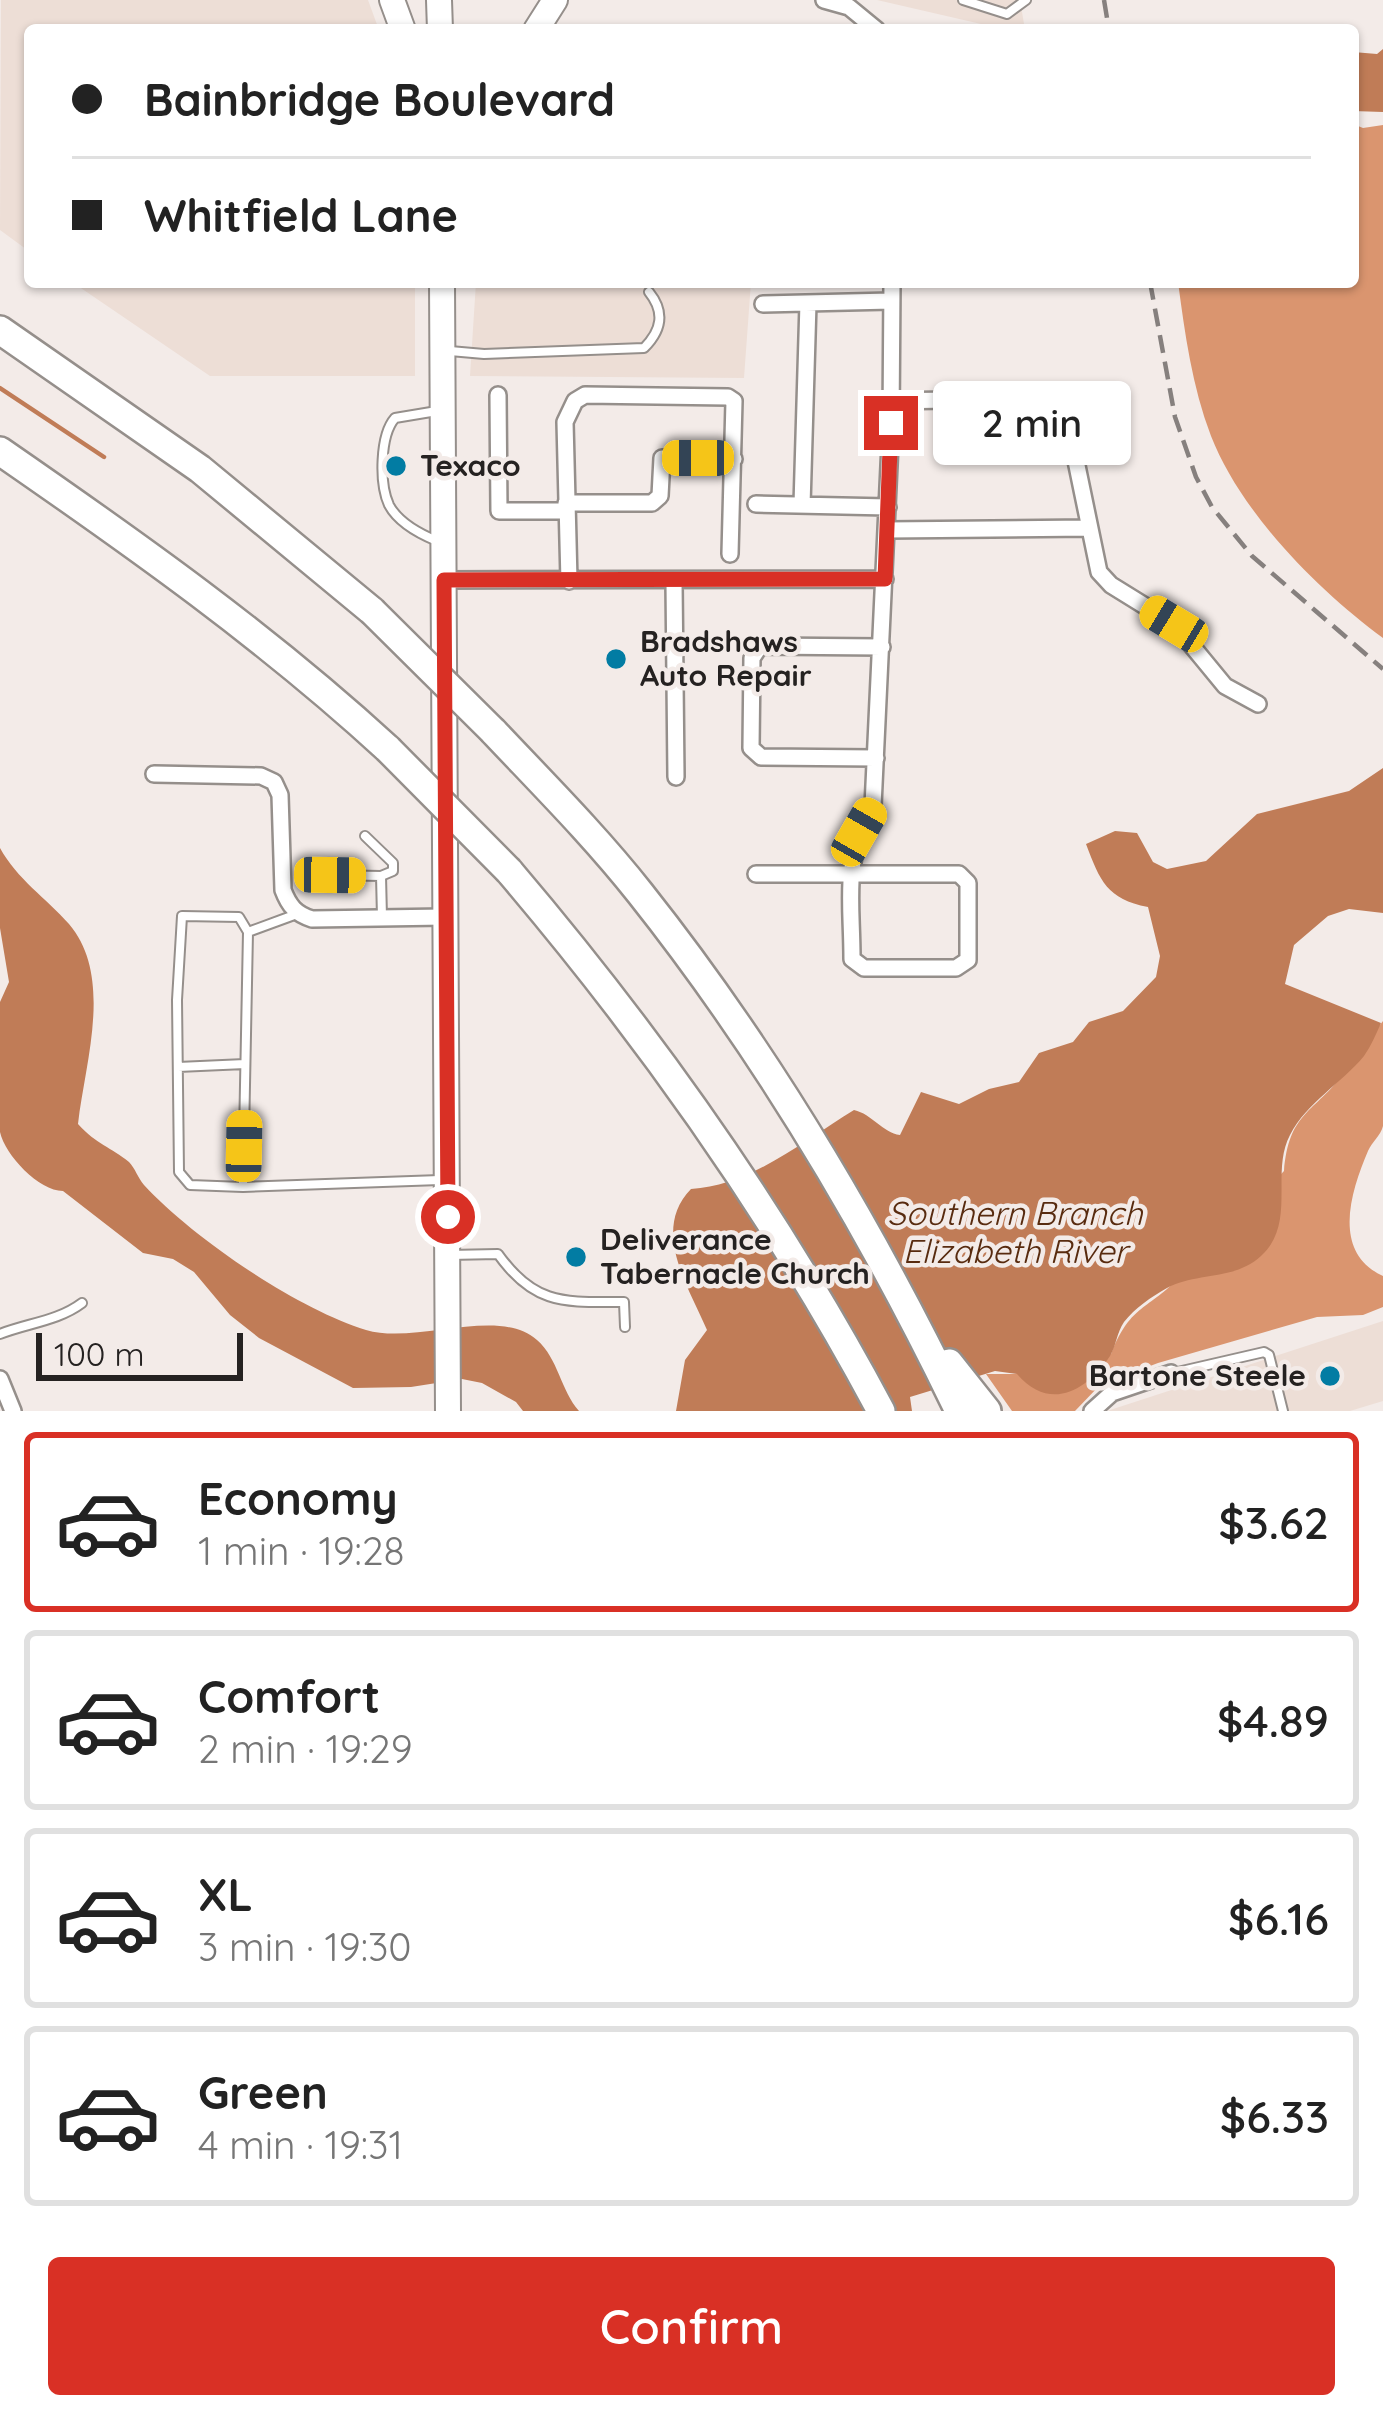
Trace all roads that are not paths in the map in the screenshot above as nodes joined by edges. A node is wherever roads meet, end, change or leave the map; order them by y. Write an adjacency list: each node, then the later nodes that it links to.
1 (824, 0): 4 (street)
2 (963, 0): 3 (lane)
3 (1026, 0)
4 (869, 24)
5 (892, 288): 8 (street)
6 (444, 289): 12 (main road)
7 (649, 292): 12 (lane)
8 (891, 301): 9 (street); 14 (street)
9 (808, 303): 10 (street); 19 (street)
10 (764, 304)
11 (0, 330): 55 (highway, bridge)
12 (442, 350): 15 (main road)
13 (498, 395): 20 (street)
14 (891, 401): 21 (street); 22 (street)
15 (442, 410): 24 (main road); 24 (lane)
16 (0, 451): 56 (highway, bridge)
17 (734, 458): 20 (street); 20 (street); 25 (street)
18 (756, 504): 19 (street)
19 (802, 505): 21 (street)
20 (566, 507): 28 (street)
21 (888, 507): 23 (street)
22 (1090, 528): 23 (street); 31 (street)
23 (887, 530): 26 (street)
24 (444, 544): 27 (main road)
25 (730, 554)
26 (885, 579): 29 (street); 30 (street)
27 (444, 580): 28 (street); 41 (main road)
28 (569, 581): 29 (street)
29 (674, 582): 34 (street)
30 (882, 647): 32 (street); 32 (street)
31 (1258, 704)
32 (876, 758): 36 (street)
33 (154, 774): 40 (street)
34 (676, 777)
35 (365, 836): 39 (lane)
36 (851, 873): 36 (street); 37 (street)
37 (756, 874)
38 (330, 875): 39 (lane)
39 (381, 876): 42 (lane)
40 (299, 914): 42 (street); 43 (lane)
41 (445, 917): 42 (street); 46 (main road)
42 (382, 918)
43 (248, 932): 44 (lane); 45 (lane)
44 (245, 1064): 45 (lane); 47 (lane)
45 (178, 1066): 47 (lane)
46 (448, 1179): 47 (lane); 48 (main road)
47 (243, 1187)
48 (448, 1255): 50 (lane); 54 (main road)
49 (82, 1303): 51 (lane)
50 (626, 1327)
51 (0, 1334)
52 (1171, 1373): 58 (street); 59 (lane)
53 (0, 1378): 57 (street)
54 (448, 1407)
55 (974, 1407)
56 (879, 1409)
57 (14, 1411)
58 (1092, 1411)
59 (1283, 1411)

